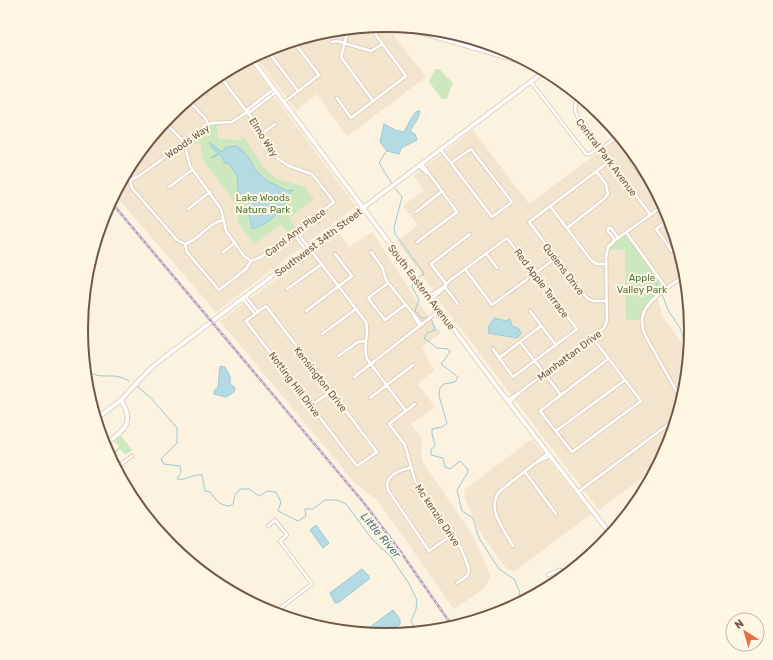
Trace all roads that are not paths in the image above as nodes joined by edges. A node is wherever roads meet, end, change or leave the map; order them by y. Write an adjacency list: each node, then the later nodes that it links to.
1 (376, 33): 7 (street)
2 (346, 35): 6 (street)
3 (439, 37): 5 (street)
4 (332, 42): 6 (street)
5 (455, 42): 9 (street)
6 (344, 43): 7 (street); 18 (street)
7 (382, 44): 18 (street)
8 (297, 46): 16 (street)
9 (496, 53)
10 (271, 55): 16 (street)
11 (255, 63): 15 (street, South Eastern Avenue)
12 (540, 74): 14 (street, Southwest 34th Street)
13 (223, 81): 22 (street, Elmo Way)
14 (531, 82): 29 (street); 30 (street, Southwest 34th Street)
15 (275, 91): 20 (street, South Eastern Avenue); 22 (street, Woods Way)
16 (298, 91): 20 (street)
17 (337, 98): 18 (street)
18 (373, 101)
19 (576, 101): 29 (street, Central Park Avenue)
20 (283, 102): 45 (street, South Eastern Avenue)
21 (192, 105): 23 (street)
22 (247, 112): 23 (street, Woods Way); 26 (street, Elmo Way)
23 (208, 124): 28 (street, Woods Way)
24 (275, 124): 26 (street)
25 (169, 126): 28 (street)
26 (263, 133): 42 (street, Elmo Way)
27 (614, 138): 29 (street)
28 (184, 142): 35 (street); 38 (street, Woods Way)
29 (600, 147): 32 (street, Central Park Avenue)
30 (441, 150): 33 (street); 34 (street, Southwest 34th Street)
31 (631, 160): 37 (street)
32 (610, 161): 36 (street); 48 (street, Central Park Avenue)
33 (451, 163): 33 (street)
34 (421, 165): 41 (street); 45 (street, Southwest 34th Street)
35 (192, 170): 39 (street); 40 (street)
36 (596, 171): 43 (street); 51 (street)
37 (640, 174)
38 (130, 180): 58 (street)
39 (169, 187)
40 (210, 192): 46 (street); 49 (street)
41 (441, 192): 47 (street); 56 (street)
42 (334, 202): 52 (street, Carol Ann Place)
43 (550, 206): 51 (street); 65 (street, Queens Drive)
44 (658, 207): 48 (street)
45 (363, 208): 59 (street, Southwest 34th Street); 79 (street, South Eastern Avenue)
46 (188, 209)
47 (416, 212)
48 (650, 214): 53 (street)
49 (224, 220): 57 (street); 58 (street)
50 (665, 223): 60 (street)
51 (567, 228): 68 (street)
52 (296, 231): 54 (street, Carol Ann Place); 59 (street)
53 (626, 232): 68 (street, Manhattan Drive); 76 (street)
54 (293, 233): 59 (street); 66 (street, Carol Ann Place)
55 (470, 234): 75 (street)
56 (417, 242)
57 (235, 243): 61 (street); 66 (street)
58 (185, 244): 66 (street, Carol Ann Place)
59 (308, 250): 67 (street); 78 (street, Southwest 34th Street)
60 (673, 250)
61 (223, 252)
62 (371, 252): 73 (street)
63 (486, 253): 69 (street); 70 (street); 71 (street, Red Apple Terrace)
64 (335, 254): 74 (street)
65 (556, 258): 71 (street); 80 (street, Queens Drive)
66 (251, 261)
67 (322, 264): 74 (street); 77 (street)
68 (607, 264): 80 (street, Manhattan Drive)
69 (497, 268)
70 (465, 269): 71 (street); 75 (street)
71 (534, 274): 94 (street, Red Apple Terrace)
72 (680, 279): 76 (street)
73 (388, 283): 82 (street); 82 (street)
74 (339, 286): 83 (street); 85 (street)
75 (444, 286): 79 (street); 81 (street)
76 (666, 288): 107 (street)
77 (287, 289)
78 (244, 298): 87 (street); 110 (street, Southwest 34th Street)
79 (430, 298): 84 (street, South Eastern Avenue)
80 (607, 301): 91 (street, Manhattan Drive)
81 (458, 304)
82 (405, 305): 88 (street)
83 (356, 308): 90 (street); 92 (street)
84 (440, 310): 88 (street); 111 (street, South Eastern Avenue)
85 (306, 311)
86 (530, 312): 89 (street)
87 (256, 313): 106 (street, Kensington Drive); 113 (street, Notting Hill Drive)
88 (421, 326): 100 (street)
89 (542, 326): 93 (street); 94 (street)
90 (322, 334)
91 (592, 337): 98 (street); 102 (street, Manhattan Drive)
92 (366, 341): 96 (street); 100 (street)
93 (520, 342): 97 (street); 99 (street)
94 (556, 345): 99 (street)
95 (493, 349): 97 (street)
96 (338, 356)
97 (499, 358): 99 (street)
98 (608, 359): 104 (street); 108 (street)
99 (535, 361): 102 (street)
100 (370, 365): 103 (street); 105 (street)
101 (414, 365): 105 (street)
102 (544, 374): 108 (street); 111 (street, Manhattan Drive)
103 (354, 377)
104 (625, 380): 117 (street); 117 (street)
105 (386, 386): 109 (street); 114 (street)
106 (331, 391): 113 (street); 122 (street, Kensington Drive)
107 (678, 393)
108 (561, 395): 117 (street)
109 (370, 398)
110 (121, 400): 115 (street, Southwest 34th Street); 118 (street)
111 (508, 401): 119 (street, South Eastern Avenue)
112 (415, 404): 114 (street)
113 (311, 406): 122 (street, Notting Hill Drive)
114 (406, 411): 123 (street, Mc kenzie Drive)
115 (101, 415)
116 (670, 423): 125 (street)
117 (556, 431)
118 (110, 441)
119 (549, 454): 124 (street); 125 (street, South Eastern Avenue)
120 (132, 456): 121 (street)
121 (120, 465)
122 (357, 466)
123 (410, 468): 129 (street, Mc kenzie Drive); 129 (street)
124 (525, 472): 126 (street); 130 (street)
125 (578, 492): 128 (street, South Eastern Avenue)
126 (556, 514)
127 (268, 526): 134 (street)
128 (607, 530)
129 (452, 534): 133 (street, Mc kenzie Drive)
130 (513, 546)
131 (562, 571): 132 (street)
132 (548, 575)
133 (457, 583)
134 (280, 608)

